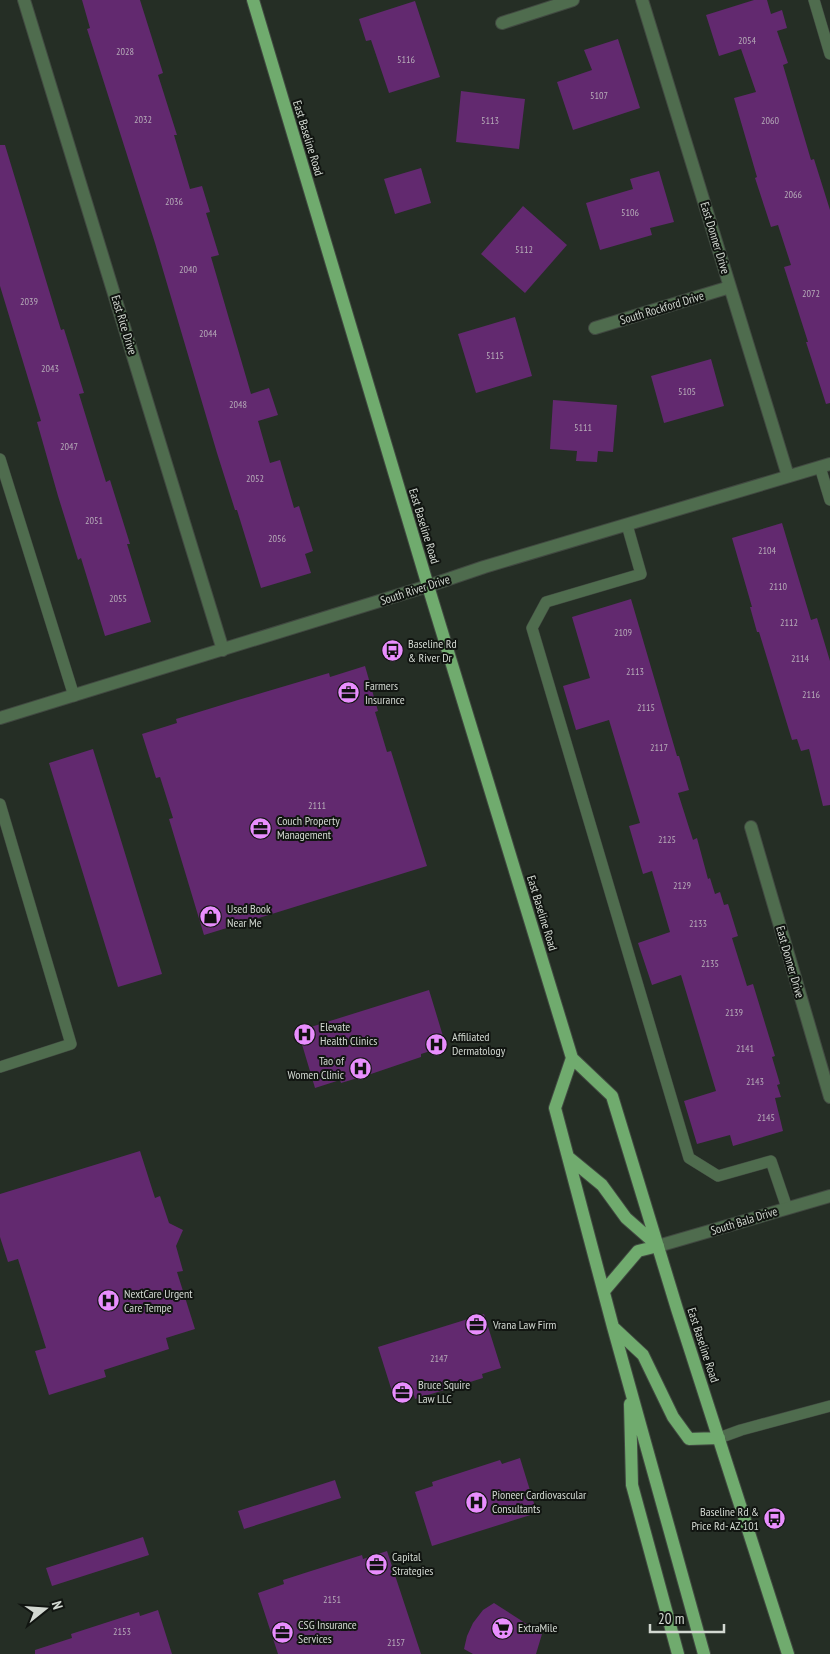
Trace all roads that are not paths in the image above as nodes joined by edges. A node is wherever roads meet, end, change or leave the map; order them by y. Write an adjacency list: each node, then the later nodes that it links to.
1 (24, 0): 16 (street, East Rice Drive)
2 (252, 0): 15 (main road, East Baseline Road)
3 (573, 0): 6 (street)
4 (642, 0): 8 (street, East Donner Drive)
5 (814, 0): 7 (lane)
6 (502, 23)
7 (830, 54)
8 (730, 287): 9 (street, South Rockford Drive); 12 (street, East Donner Drive)
9 (595, 328)
10 (0, 459): 17 (lane)
11 (825, 466): 12 (street, South River Drive); 13 (lane)
12 (788, 476): 14 (street, South River Drive)
13 (830, 500)
14 (627, 526): 15 (street, South River Drive); 26 (lane)
15 (428, 586): 16 (street, South River Drive); 21 (main road, East Baseline Road)
16 (223, 650): 17 (street, South River Drive)
17 (74, 696): 18 (street, South River Drive)
18 (0, 718)
19 (0, 804): 22 (lane)
20 (750, 827): 23 (street, East Donner Drive)
21 (572, 1058): 24 (main road); 27 (main road, East Baseline Road)
22 (0, 1067)
23 (830, 1097)
24 (568, 1157): 27 (main road); 28 (main road)
25 (830, 1196): 26 (street, South Bala Drive)
26 (787, 1208): 27 (street, South Bala Drive)
27 (658, 1246): 28 (main road); 32 (main road, East Baseline Road)
28 (604, 1291): 29 (main road)
29 (613, 1327): 30 (main road); 32 (main road)
30 (629, 1384): 33 (main road); 34 (main road)
31 (830, 1406): 32 (lane)
32 (719, 1438): 35 (main road, East Baseline Road)
33 (678, 1654)
34 (704, 1654)
35 (788, 1654)

